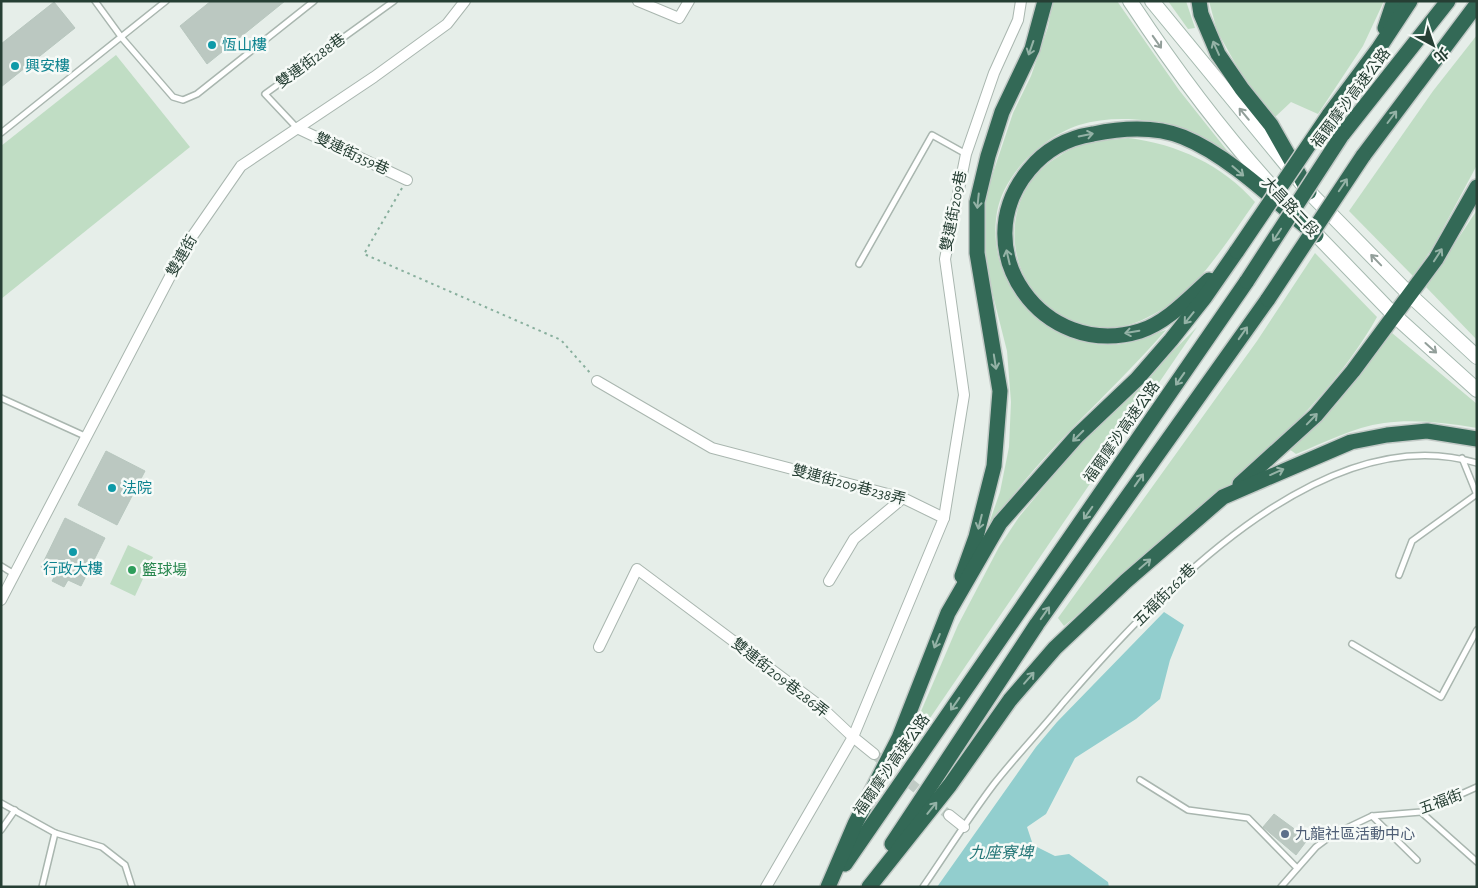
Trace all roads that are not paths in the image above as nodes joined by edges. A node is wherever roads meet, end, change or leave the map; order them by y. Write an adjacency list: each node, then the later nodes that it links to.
1 (95, 1): 17 (lane)
2 (166, 1): 17 (lane)
3 (314, 1): 17 (lane)
4 (394, 1): 19 (lane, 雙連街288巷)
5 (465, 1): 19 (street, 雙連街)
6 (638, 1): 7 (street)
7 (689, 1)
8 (1021, 1): 21 (street, 雙連街209巷)
9 (1045, 1): 47 (highway, one-way to 47)
10 (1130, 1): 25 (main road, 大昌路二段, one-way to 25)
11 (1152, 1): 24 (main road, 大昌路二段, one-way to 11)
12 (1199, 1): 24 (highway, one-way to 12)
13 (1394, 1): 18 (highway)
14 (1410, 1): 18 (highway)
15 (1448, 1): 69 (highway, 福爾摩沙高速公路, one-way to 69, bridge)
16 (1477, 4): 70 (highway, one-way to 16, bridge)
17 (122, 38): 20 (lane)
18 (1379, 48): 27 (highway, bridge)
19 (297, 128): 22 (street, 雙連街359巷); 34 (street, 雙連街)
20 (1, 134)
21 (966, 154): 26 (lane); 41 (street, 雙連街209巷)
22 (407, 180)
23 (1477, 187): 28 (highway, one-way to 23)
24 (1309, 192): 28 (main road, 大昌路二段, one-way to 24)
25 (1316, 235): 27 (highway, one-way to 25); 29 (main road, 大昌路二段)
26 (859, 264)
27 (1227, 264): 47 (highway, one-way to 47)
28 (1410, 295): 29 (highway); 30 (main road, 大昌路二段)
29 (1395, 316): 32 (main road, 大昌路二段, one-way to 32); 39 (highway, one-way to 29)
30 (1477, 357)
31 (597, 380): 40 (street, 雙連街209巷238弄)
32 (1477, 390)
33 (1, 398): 34 (lane)
34 (87, 437): 43 (street, 雙連街)
35 (1477, 439): 39 (highway, one-way to 35)
36 (1462, 458): 37 (lane, 五福街262巷); 38 (lane); 60 (lane, 五福街262巷)
37 (1477, 463)
38 (1477, 494): 44 (lane)
39 (1223, 497): 71 (highway, one-way to 39)
40 (903, 498): 41 (street, 雙連街209巷238弄); 45 (street)
41 (944, 518): 51 (street)
42 (1, 566): 43 (lane)
43 (15, 574): 46 (street, 雙連街)
44 (1398, 575)
45 (829, 581)
46 (1, 600)
47 (948, 613): 69 (highway, one-way to 69)
48 (1477, 630): 49 (lane)
49 (1352, 644)
50 (599, 647): 51 (street, 雙連街209巷286弄)
51 (852, 737): 52 (street); 68 (street)
52 (874, 754)
53 (1140, 780): 65 (lane)
54 (1477, 787): 57 (lane, 五福街)
55 (1, 803): 56 (lane)
56 (15, 810): 61 (lane); 62 (lane)
57 (1421, 812): 59 (lane, 五福街); 64 (lane)
58 (949, 815): 60 (street)
59 (1372, 816): 63 (lane); 65 (lane, 五福街)
60 (964, 827): 72 (lane, 五福街262巷)
61 (1, 830)
62 (55, 833): 66 (lane); 67 (lane)
63 (1417, 860)
64 (1477, 862)
65 (1297, 868): 73 (lane, 五福街)
66 (42, 887)
67 (132, 887)
68 (766, 887)
69 (828, 887)
70 (864, 887)
71 (869, 887)
72 (923, 887)
73 (1281, 887)

